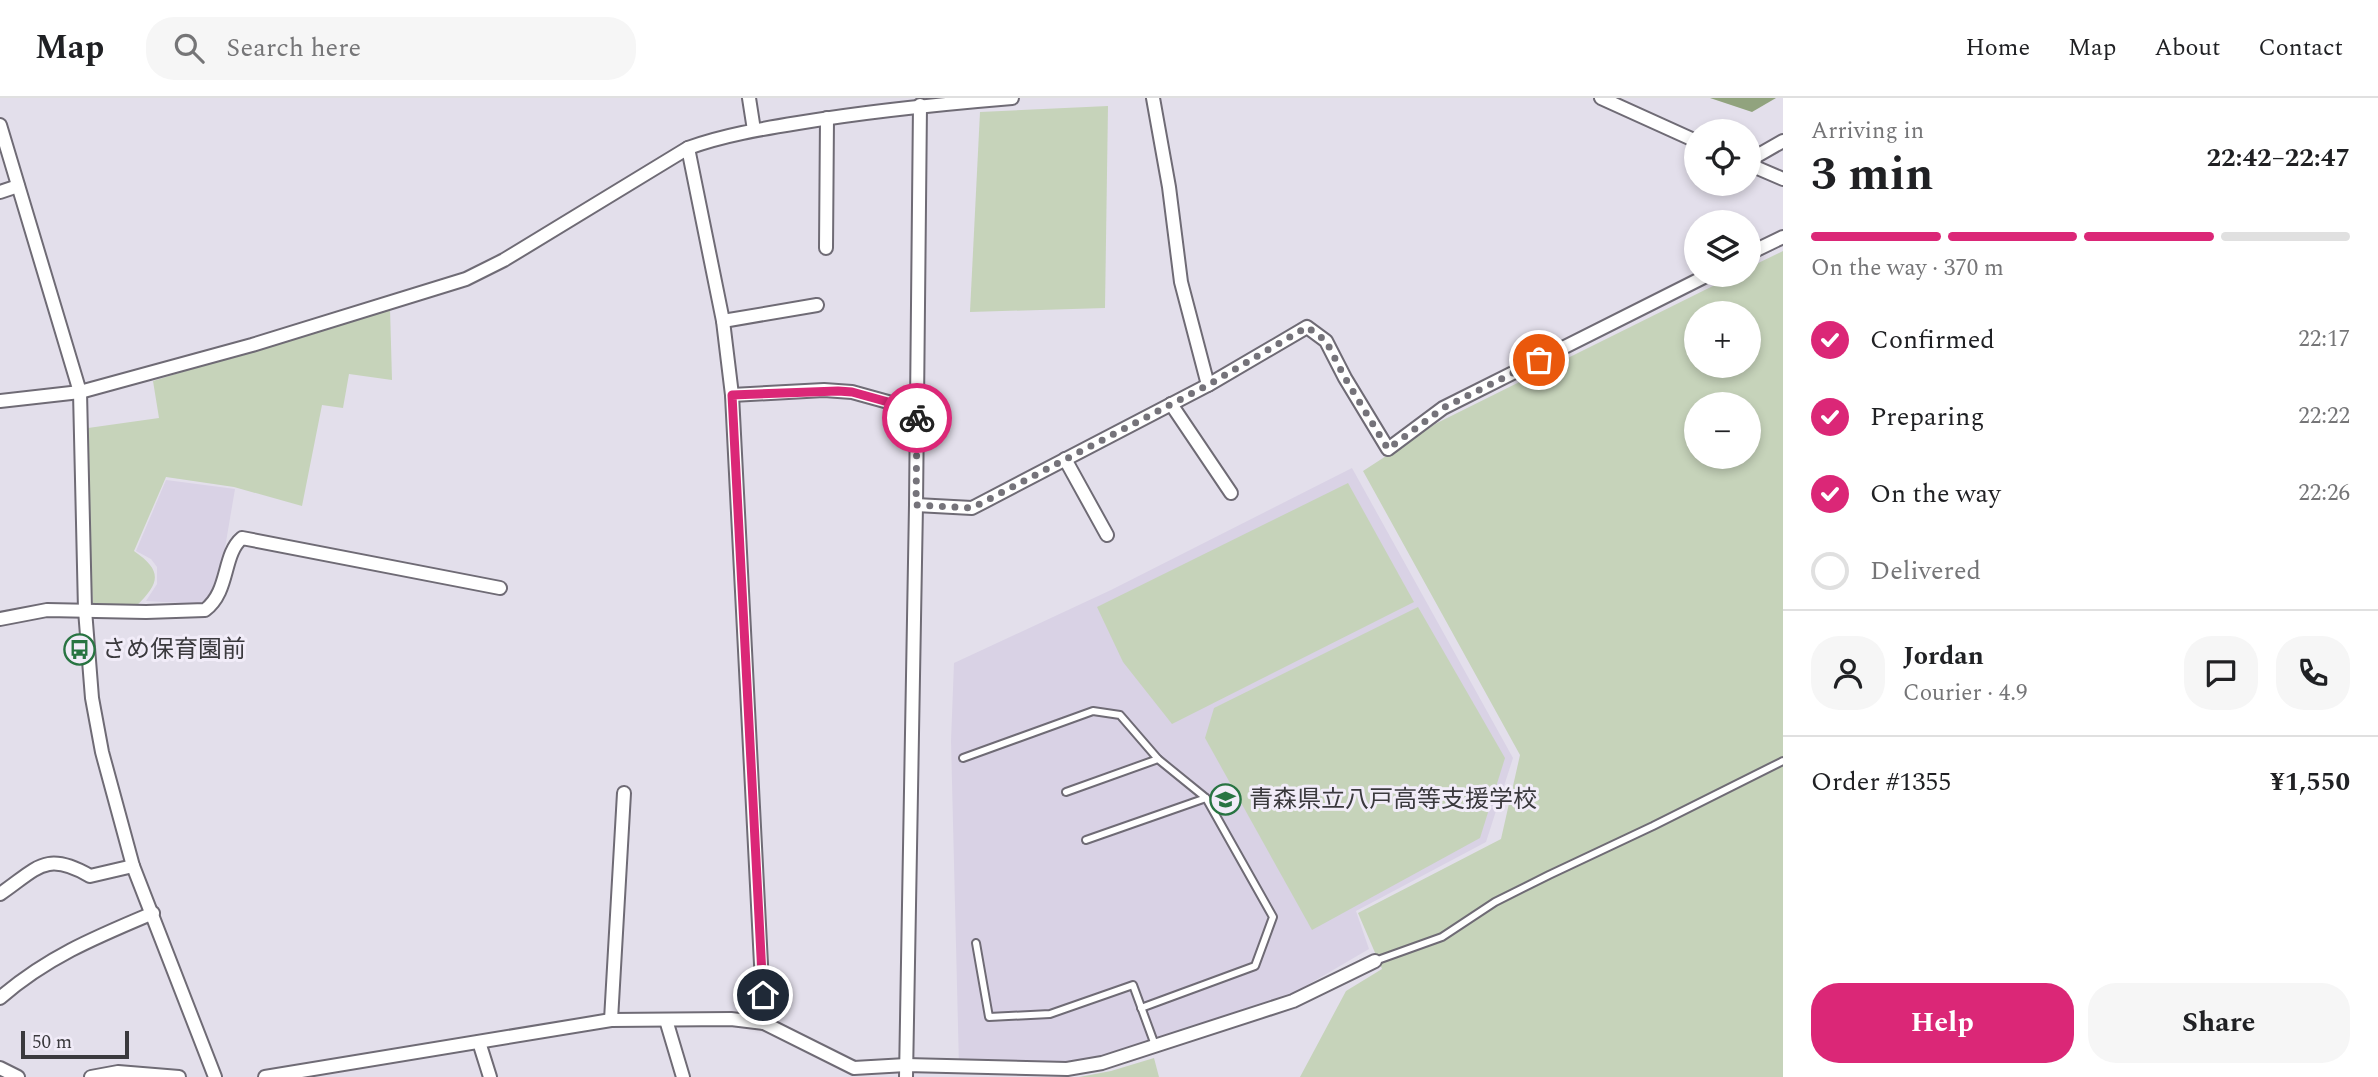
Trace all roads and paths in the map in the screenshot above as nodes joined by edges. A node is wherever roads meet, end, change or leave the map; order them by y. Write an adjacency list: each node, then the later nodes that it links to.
1 (749, 98): 9 (street)
2 (1005, 98): 3 (street); 6 (street)
3 (1012, 98)
4 (1153, 98): 24 (street)
5 (1601, 98): 10 (street)
6 (920, 106): 7 (street); 29 (street)
7 (827, 118): 9 (street); 19 (street)
8 (0, 125): 16 (street)
9 (754, 131): 12 (street)
10 (1684, 136)
11 (1783, 141): 13 (street)
12 (688, 148): 23 (street); 25 (street)
13 (1761, 155)
14 (1761, 169): 15 (street)
15 (1783, 179)
16 (18, 186): 17 (street); 25 (street)
17 (0, 192)
18 (1783, 237): 20 (street)
19 (826, 248)
20 (1761, 248)
21 (1684, 287): 24 (street)
22 (817, 304): 23 (street)
23 (723, 321): 26 (street)
24 (1208, 385): 28 (street)
25 (80, 392): 27 (street); 35 (street)
26 (732, 395): 29 (street); 53 (street)
27 (0, 401)
28 (1171, 404): 30 (street); 31 (street)
29 (917, 410): 32 (street)
30 (1065, 459): 32 (street); 33 (street)
31 (1231, 493)
32 (916, 505): 57 (street)
33 (1107, 535)
34 (500, 588): 35 (street)
35 (85, 610): 36 (street); 44 (street)
36 (0, 619)
37 (963, 758): 38 (lane)
38 (1158, 759): 40 (lane); 42 (lane)
39 (1783, 761): 48 (lane)
40 (1066, 792)
41 (624, 793): 51 (street)
42 (1206, 798): 43 (lane); 50 (lane)
43 (1086, 840)
44 (133, 866): 45 (street); 46 (street)
45 (0, 894)
46 (153, 913): 49 (street); 62 (street)
47 (976, 943): 50 (lane)
48 (1375, 961): 55 (street)
49 (0, 998)
50 (1141, 1008): 55 (lane)
51 (611, 1020): 52 (street); 54 (street)
52 (666, 1020): 53 (street); 65 (street)
53 (764, 1023): 58 (street)
54 (479, 1042): 63 (street); 64 (street)
55 (1155, 1045): 57 (street)
56 (0, 1068): 59 (street)
57 (906, 1071): 58 (street)
58 (854, 1073)
59 (19, 1077)
60 (91, 1077): 61 (street)
61 (179, 1077)
62 (215, 1077)
63 (265, 1077)
64 (490, 1077)
65 (683, 1077)

